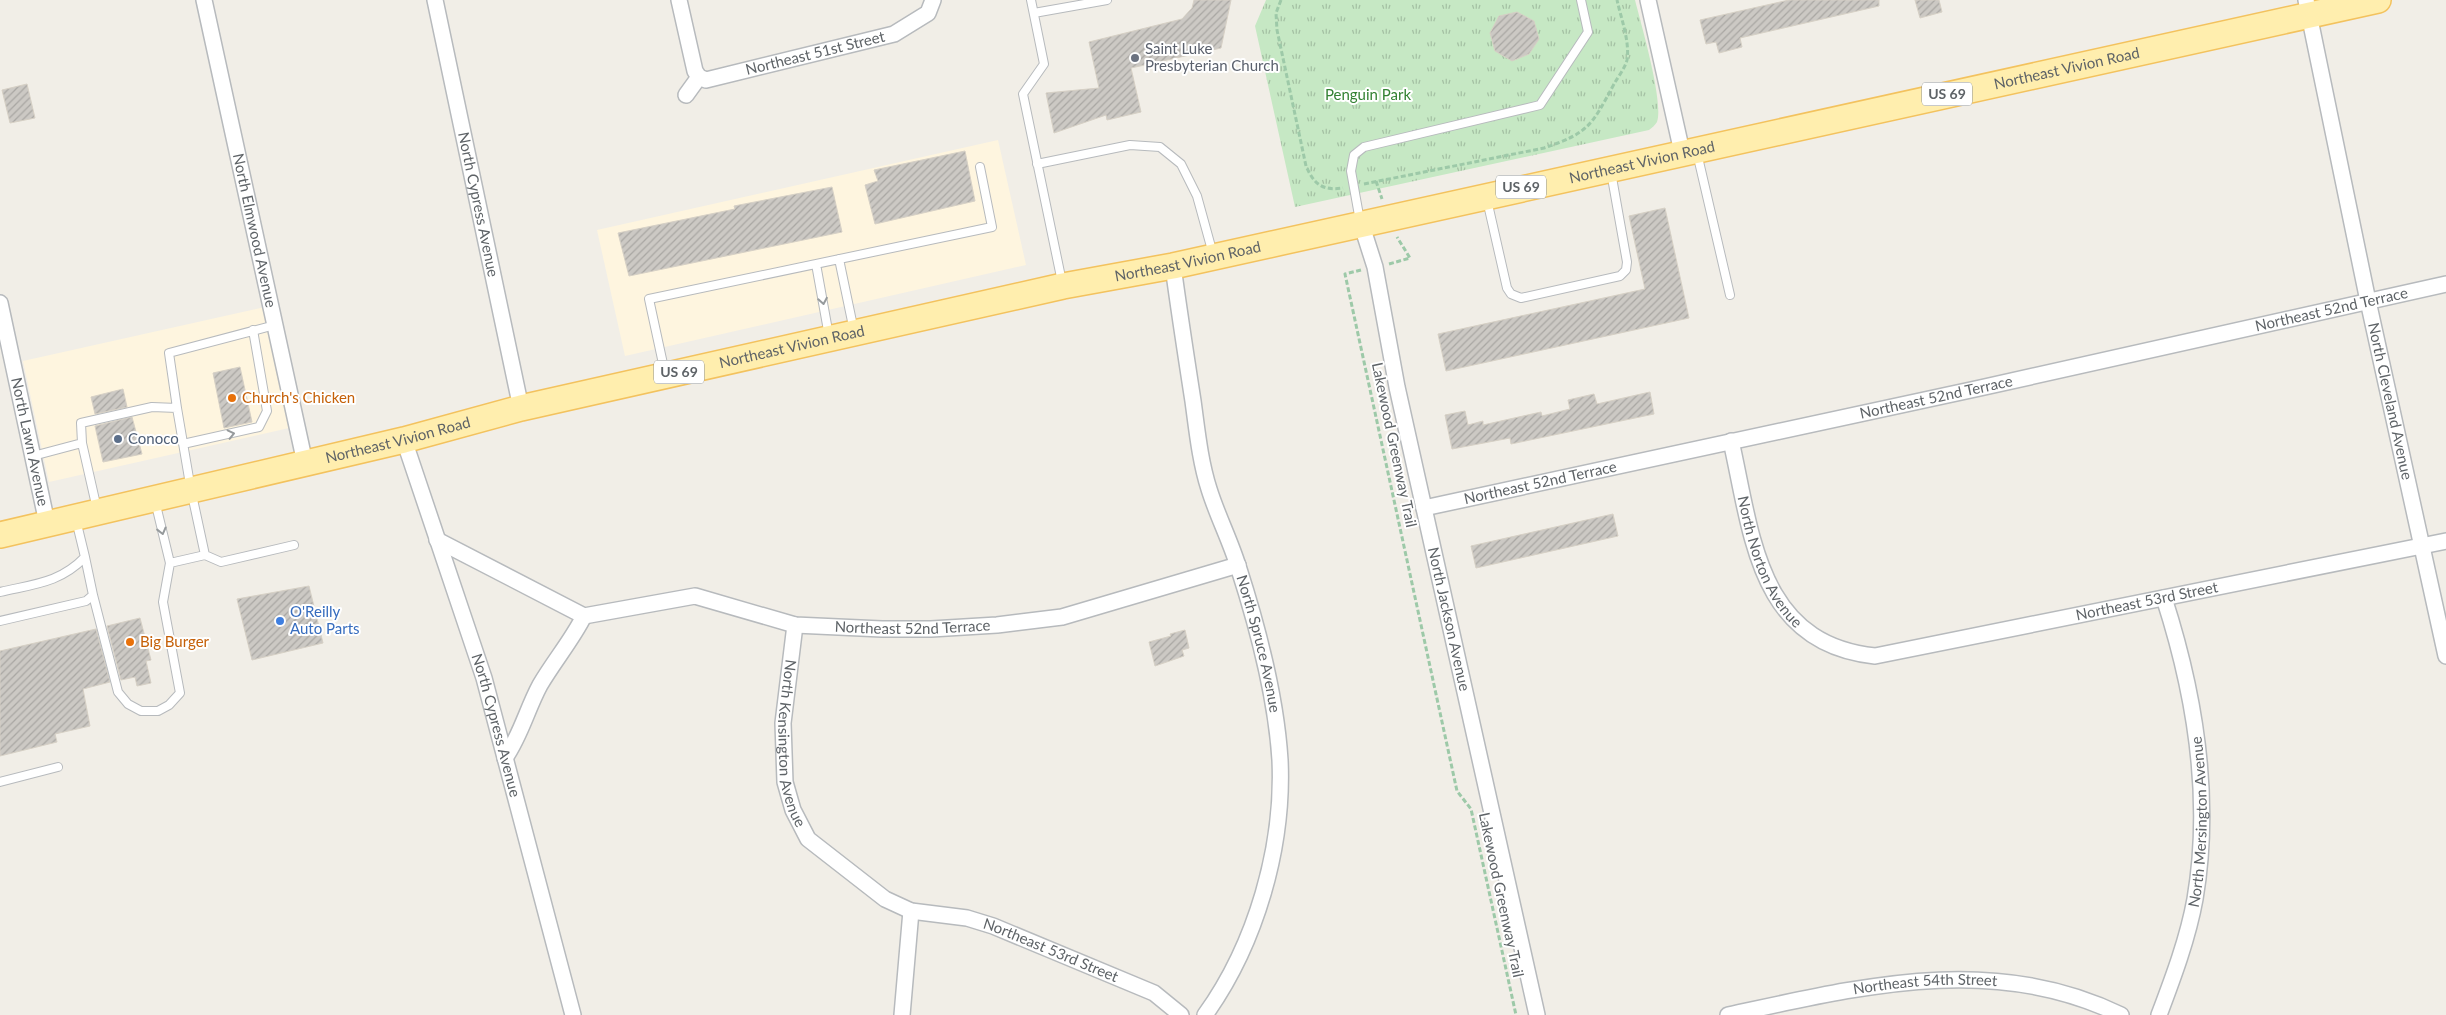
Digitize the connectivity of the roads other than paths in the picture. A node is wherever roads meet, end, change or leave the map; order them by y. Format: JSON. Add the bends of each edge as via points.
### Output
{"nodes":[{"id":1,"x":204,"y":0,"type":"edge"},
{"id":2,"x":435,"y":0,"type":"edge"},
{"id":3,"x":679,"y":0,"type":"edge"},
{"id":4,"x":1031,"y":0,"type":"edge"},
{"id":5,"x":1107,"y":0,"type":"edge"},
{"id":6,"x":1581,"y":0,"type":"edge"},
{"id":7,"x":1648,"y":0,"type":"edge"},
{"id":8,"x":2378,"y":0,"type":"edge"},
{"id":9,"x":930,"y":7,"type":"edge"},
{"id":10,"x":2309,"y":8,"type":"edge"},
{"id":11,"x":1034,"y":13,"type":"junction"},
{"id":12,"x":699,"y":77,"type":"junction"},
{"id":13,"x":686,"y":95,"type":"dead end"},
{"id":14,"x":1689,"y":150,"type":"junction"},
{"id":15,"x":1037,"y":164,"type":"junction"},
{"id":16,"x":980,"y":167,"type":"dead end"},
{"id":17,"x":1611,"y":168,"type":"junction"},
{"id":18,"x":1486,"y":195,"type":"junction"},
{"id":19,"x":1361,"y":223,"type":"junction"},
{"id":20,"x":1214,"y":257,"type":"junction"},
{"id":21,"x":839,"y":259,"type":"junction"},
{"id":22,"x":816,"y":264,"type":"junction"},
{"id":23,"x":1173,"y":266,"type":"junction"},
{"id":24,"x":2446,"y":284,"type":"edge"},
{"id":25,"x":1062,"y":286,"type":"junction"},
{"id":26,"x":1730,"y":295,"type":"dead end"},
{"id":27,"x":2368,"y":302,"type":"junction"},
{"id":28,"x":0,"y":303,"type":"edge"},
{"id":29,"x":275,"y":325,"type":"junction"},
{"id":30,"x":253,"y":330,"type":"junction"},
{"id":31,"x":854,"y":333,"type":"junction"},
{"id":32,"x":829,"y":339,"type":"junction"},
{"id":33,"x":665,"y":375,"type":"junction"},
{"id":34,"x":177,"y":408,"type":"junction"},
{"id":35,"x":521,"y":408,"type":"junction"},
{"id":36,"x":404,"y":440,"type":"junction"},
{"id":37,"x":1731,"y":441,"type":"junction"},
{"id":38,"x":82,"y":443,"type":"junction"},
{"id":39,"x":183,"y":444,"type":"junction"},
{"id":40,"x":33,"y":456,"type":"junction"},
{"id":41,"x":305,"y":463,"type":"junction"},
{"id":42,"x":191,"y":490,"type":"junction"},
{"id":43,"x":154,"y":498,"type":"junction"},
{"id":44,"x":1424,"y":508,"type":"junction"},
{"id":45,"x":87,"y":515,"type":"junction"},
{"id":46,"x":47,"y":524,"type":"junction"},
{"id":47,"x":0,"y":535,"type":"edge"},
{"id":48,"x":437,"y":540,"type":"junction"},
{"id":49,"x":2446,"y":540,"type":"edge"},
{"id":50,"x":294,"y":545,"type":"dead end"},
{"id":51,"x":2420,"y":546,"type":"junction"},
{"id":52,"x":205,"y":555,"type":"junction"},
{"id":53,"x":85,"y":557,"type":"junction"},
{"id":54,"x":170,"y":563,"type":"junction"},
{"id":55,"x":1238,"y":565,"type":"junction"},
{"id":56,"x":0,"y":592,"type":"edge"},
{"id":57,"x":93,"y":595,"type":"junction"},
{"id":58,"x":2164,"y":598,"type":"junction"},
{"id":59,"x":584,"y":616,"type":"junction"},
{"id":60,"x":0,"y":621,"type":"edge"},
{"id":61,"x":795,"y":625,"type":"junction"},
{"id":62,"x":1848,"y":651,"type":"joint"},
{"id":63,"x":2446,"y":656,"type":"edge"},
{"id":64,"x":505,"y":758,"type":"junction"},
{"id":65,"x":58,"y":767,"type":"dead end"},
{"id":66,"x":0,"y":782,"type":"edge"},
{"id":67,"x":911,"y":911,"type":"junction"},
{"id":68,"x":573,"y":1015,"type":"edge"},
{"id":69,"x":902,"y":1015,"type":"edge"},
{"id":70,"x":1181,"y":1015,"type":"edge"},
{"id":71,"x":1205,"y":1015,"type":"edge"},
{"id":72,"x":1537,"y":1015,"type":"edge"},
{"id":73,"x":1728,"y":1015,"type":"edge"},
{"id":74,"x":2121,"y":1015,"type":"edge"},
{"id":75,"x":2159,"y":1015,"type":"edge"}],
"edges":[{"from":1,"to":29,"type":"street","name":"North Elmwood Avenue"},
{"from":2,"to":35,"type":"street","name":"North Cypress Avenue"},
{"from":3,"to":12,"type":"street"},
{"from":4,"to":11,"type":"lane"},
{"from":5,"to":11,"type":"lane"},
{"from":6,"to":19,"type":"lane","via":[[1588,32],[1540,105],[1364,147],[1354,156],[1351,171]]},
{"from":7,"to":14,"type":"street"},
{"from":8,"to":10,"type":"main road","name":"Northeast Vivion Road","number":"US 69"},
{"from":9,"to":12,"type":"street","name":"Northeast 51st Street","via":[[894,34],[706,80]]},
{"from":10,"to":14,"type":"main road","name":"Northeast Vivion Road","number":"US 69"},
{"from":10,"to":27,"type":"street","name":"North Cleveland Avenue"},
{"from":11,"to":15,"type":"lane","via":[[1044,64],[1023,94]]},
{"from":12,"to":13,"type":"street"},
{"from":14,"to":17,"type":"main road","name":"Northeast Vivion Road","number":"US 69"},
{"from":14,"to":26,"type":"lane"},
{"from":15,"to":20,"type":"lane","via":[[1130,145],[1160,147],[1181,164],[1197,196]]},
{"from":15,"to":25,"type":"lane"},
{"from":16,"to":21,"type":"lane","via":[[992,227]]},
{"from":17,"to":18,"type":"main road","name":"Northeast Vivion Road","number":"US 69"},
{"from":17,"to":18,"type":"lane","via":[[1626,270],[1620,276],[1521,298],[1511,294],[1507,288]]},
{"from":18,"to":19,"type":"main road","name":"Northeast Vivion Road","number":"US 69"},
{"from":19,"to":20,"type":"main road","name":"Northeast Vivion Road","number":"US 69"},
{"from":19,"to":44,"type":"street","name":"North Jackson Avenue","via":[[1375,267]]},
{"from":20,"to":23,"type":"main road","name":"Northeast Vivion Road","number":"US 69"},
{"from":21,"to":22,"type":"lane"},
{"from":21,"to":31,"type":"lane"},
{"from":22,"to":32,"type":"lane","one_way":true},
{"from":22,"to":33,"type":"lane","via":[[649,300]]},
{"from":23,"to":25,"type":"main road","name":"Northeast Vivion Road","number":"US 69"},
{"from":23,"to":55,"type":"street","name":"North Spruce Avenue","via":[[1208,489]]},
{"from":24,"to":27,"type":"street","name":"Northeast 52nd Terrace"},
{"from":25,"to":31,"type":"main road","name":"Northeast Vivion Road","number":"US 69"},
{"from":27,"to":37,"type":"street","name":"Northeast 52nd Terrace"},
{"from":27,"to":51,"type":"street","name":"North Cleveland Avenue"},
{"from":28,"to":40,"type":"street","name":"North Lawn Avenue"},
{"from":29,"to":30,"type":"lane"},
{"from":29,"to":41,"type":"street","name":"North Elmwood Avenue"},
{"from":30,"to":34,"type":"lane","via":[[169,353]]},
{"from":39,"to":30,"type":"lane","one_way":true,"via":[[259,427],[267,411]]},
{"from":31,"to":32,"type":"main road","name":"Northeast Vivion Road","number":"US 69"},
{"from":32,"to":33,"type":"main road","name":"Northeast Vivion Road","number":"US 69"},
{"from":33,"to":35,"type":"main road","name":"Northeast Vivion Road","number":"US 69"},
{"from":34,"to":38,"type":"lane","via":[[152,408],[81,423]]},
{"from":34,"to":39,"type":"lane"},
{"from":35,"to":36,"type":"main road","name":"Northeast Vivion Road","number":"US 69"},
{"from":36,"to":41,"type":"main road","name":"Northeast Vivion Road","number":"US 69"},
{"from":36,"to":48,"type":"street","name":"North Cypress Avenue"},
{"from":37,"to":44,"type":"street","name":"Northeast 52nd Terrace"},
{"from":37,"to":62,"type":"street","name":"North Norton Avenue","via":[[1759,562],[1769,587],[1783,609],[1802,628],[1820,640]]},
{"from":38,"to":40,"type":"lane"},
{"from":38,"to":45,"type":"lane"},
{"from":39,"to":42,"type":"lane"},
{"from":40,"to":46,"type":"street","name":"North Lawn Avenue"},
{"from":41,"to":42,"type":"main road","name":"Northeast Vivion Road","number":"US 69"},
{"from":42,"to":43,"type":"main road","name":"Northeast Vivion Road","number":"US 69"},
{"from":42,"to":52,"type":"lane"},
{"from":43,"to":45,"type":"main road","name":"Northeast Vivion Road","number":"US 69"},
{"from":43,"to":54,"type":"lane","one_way":true},
{"from":44,"to":72,"type":"street","name":"North Jackson Avenue"},
{"from":45,"to":46,"type":"main road","name":"Northeast Vivion Road","number":"US 69"},
{"from":45,"to":53,"type":"lane"},
{"from":46,"to":47,"type":"main road","name":"Northeast Vivion Road","number":"US 69"},
{"from":48,"to":59,"type":"street"},
{"from":48,"to":64,"type":"street","name":"North Cypress Avenue","via":[[484,678]]},
{"from":49,"to":51,"type":"street","name":"Northeast 53rd Street"},
{"from":50,"to":52,"type":"lane","via":[[221,562]]},
{"from":51,"to":58,"type":"street","name":"Northeast 53rd Street"},
{"from":51,"to":63,"type":"street","name":"North Cleveland Avenue"},
{"from":52,"to":54,"type":"lane"},
{"from":53,"to":56,"type":"lane","via":[[59,578]]},
{"from":53,"to":57,"type":"lane"},
{"from":54,"to":57,"type":"lane","via":[[163,602],[181,687],[178,698],[158,711],[142,711],[128,704],[118,692]]},
{"from":55,"to":61,"type":"street","name":"Northeast 52nd Terrace","via":[[1053,618],[931,629]]},
{"from":55,"to":71,"type":"street","name":"North Spruce Avenue","via":[[1270,689],[1280,762],[1278,808],[1266,882],[1252,926],[1233,968]]},
{"from":57,"to":60,"type":"lane","via":[[86,601]]},
{"from":58,"to":62,"type":"street","name":"Northeast 53rd Street","via":[[1875,656]]},
{"from":58,"to":75,"type":"street","name":"North Mersington Avenue","via":[[2188,686],[2199,766],[2201,810],[2195,899]]},
{"from":59,"to":61,"type":"street","name":"Northeast 52nd Terrace","via":[[695,596]]},
{"from":59,"to":64,"type":"street","via":[[575,635],[540,685],[517,741]]},
{"from":61,"to":67,"type":"street","name":"North Kensington Avenue","via":[[783,723],[785,782],[792,810],[808,840],[885,899]]},
{"from":64,"to":68,"type":"street","name":"North Cypress Avenue"},
{"from":65,"to":66,"type":"lane"},
{"from":67,"to":69,"type":"street"},
{"from":67,"to":70,"type":"street","name":"Northeast 53rd Street","via":[[967,918],[993,926],[1154,993]]},
{"from":73,"to":74,"type":"street","name":"Northeast 54th Street","via":[[1855,988],[1951,979],[2028,984],[2067,994]]}]}
